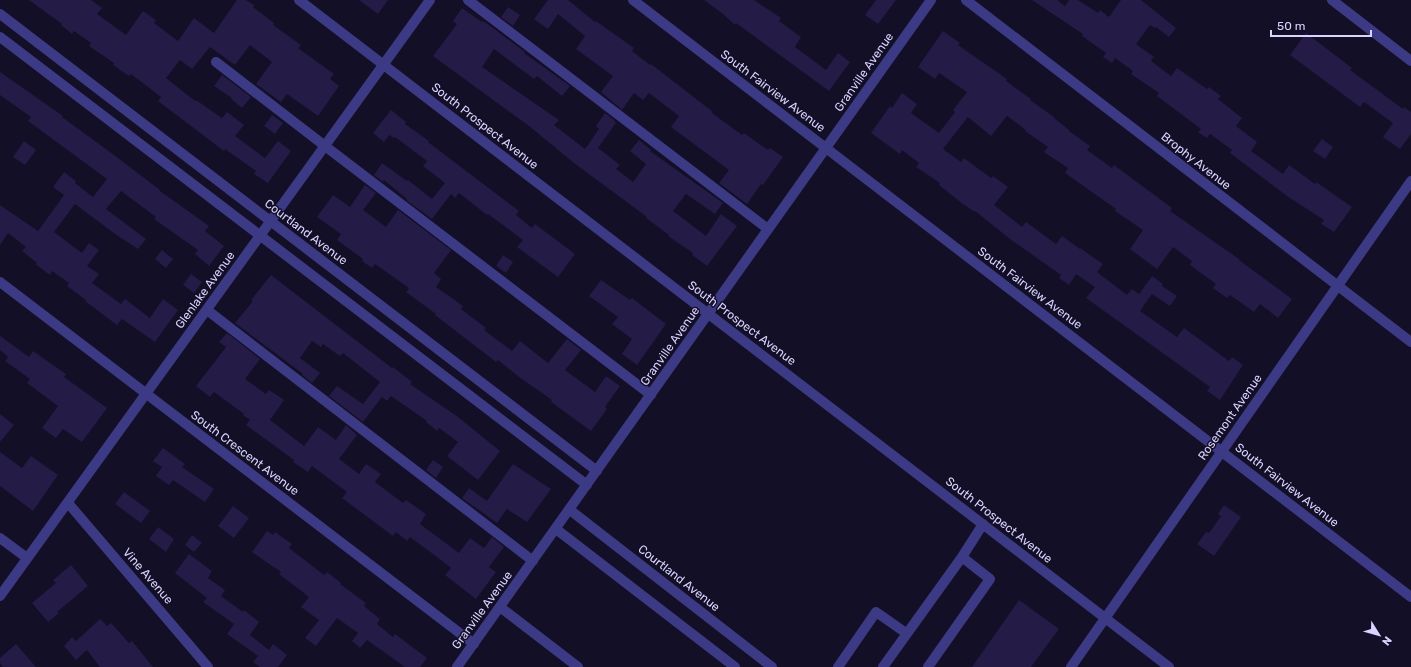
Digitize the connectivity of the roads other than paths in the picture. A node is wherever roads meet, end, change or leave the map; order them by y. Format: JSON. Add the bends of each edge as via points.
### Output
{"nodes":[{"id":1,"x":299,"y":0,"type":"edge"},
{"id":2,"x":430,"y":0,"type":"edge"},
{"id":3,"x":468,"y":0,"type":"edge"},
{"id":4,"x":633,"y":0,"type":"edge"},
{"id":5,"x":931,"y":0,"type":"edge"},
{"id":6,"x":966,"y":0,"type":"edge"},
{"id":7,"x":1332,"y":0,"type":"edge"},
{"id":8,"x":0,"y":14,"type":"edge"},
{"id":9,"x":0,"y":37,"type":"edge"},
{"id":10,"x":1411,"y":61,"type":"edge"},
{"id":11,"x":216,"y":62,"type":"dead end"},
{"id":12,"x":384,"y":65,"type":"junction"},
{"id":13,"x":325,"y":146,"type":"junction"},
{"id":14,"x":826,"y":148,"type":"junction"},
{"id":15,"x":1411,"y":181,"type":"edge"},
{"id":16,"x":271,"y":221,"type":"junction"},
{"id":17,"x":768,"y":229,"type":"junction"},
{"id":18,"x":260,"y":236,"type":"junction"},
{"id":19,"x":0,"y":282,"type":"edge"},
{"id":20,"x":1338,"y":286,"type":"junction"},
{"id":21,"x":207,"y":310,"type":"junction"},
{"id":22,"x":708,"y":314,"type":"junction"},
{"id":23,"x":1411,"y":342,"type":"edge"},
{"id":24,"x":146,"y":394,"type":"junction"},
{"id":25,"x":651,"y":395,"type":"junction"},
{"id":26,"x":1222,"y":452,"type":"junction"},
{"id":27,"x":597,"y":471,"type":"junction"},
{"id":28,"x":587,"y":485,"type":"junction"},
{"id":29,"x":68,"y":503,"type":"junction"},
{"id":30,"x":570,"y":510,"type":"junction"},
{"id":31,"x":983,"y":524,"type":"junction"},
{"id":32,"x":556,"y":530,"type":"junction"},
{"id":33,"x":0,"y":538,"type":"edge"},
{"id":34,"x":962,"y":557,"type":"junction"},
{"id":35,"x":27,"y":558,"type":"junction"},
{"id":36,"x":533,"y":561,"type":"junction"},
{"id":37,"x":0,"y":596,"type":"edge"},
{"id":38,"x":1411,"y":597,"type":"edge"},
{"id":39,"x":500,"y":608,"type":"junction"},
{"id":40,"x":1105,"y":618,"type":"junction"},
{"id":41,"x":906,"y":633,"type":"junction"},
{"id":42,"x":474,"y":644,"type":"junction"},
{"id":43,"x":208,"y":667,"type":"edge"},
{"id":44,"x":457,"y":667,"type":"edge"},
{"id":45,"x":578,"y":667,"type":"edge"},
{"id":46,"x":735,"y":667,"type":"edge"},
{"id":47,"x":772,"y":667,"type":"edge"},
{"id":48,"x":838,"y":667,"type":"edge"},
{"id":49,"x":882,"y":667,"type":"edge"},
{"id":50,"x":928,"y":667,"type":"edge"},
{"id":51,"x":1071,"y":667,"type":"edge"},
{"id":52,"x":1169,"y":667,"type":"edge"}],
"edges":[{"from":1,"to":12,"type":"street","name":"South Prospect Avenue"},
{"from":2,"to":12,"type":"street","name":"Glenlake Avenue"},
{"from":3,"to":17,"type":"street"},
{"from":4,"to":14,"type":"street","name":"South Fairview Avenue"},
{"from":5,"to":14,"type":"street","name":"Granville Avenue"},
{"from":6,"to":20,"type":"street","name":"Brophy Avenue"},
{"from":7,"to":10,"type":"street"},
{"from":8,"to":16,"type":"street","name":"Courtland Avenue"},
{"from":9,"to":18,"type":"street"},
{"from":11,"to":13,"type":"street"},
{"from":12,"to":13,"type":"street","name":"Glenlake Avenue"},
{"from":12,"to":22,"type":"street","name":"South Prospect Avenue"},
{"from":13,"to":16,"type":"street","name":"Glenlake Avenue"},
{"from":13,"to":25,"type":"street"},
{"from":14,"to":17,"type":"street","name":"Granville Avenue"},
{"from":14,"to":26,"type":"street","name":"South Fairview Avenue"},
{"from":15,"to":20,"type":"street","name":"Rosemont Avenue"},
{"from":16,"to":18,"type":"street","name":"Glenlake Avenue"},
{"from":16,"to":27,"type":"street","name":"Courtland Avenue"},
{"from":17,"to":22,"type":"street","name":"Granville Avenue"},
{"from":18,"to":21,"type":"street","name":"Glenlake Avenue"},
{"from":18,"to":28,"type":"street"},
{"from":19,"to":24,"type":"street","name":"South Crescent Avenue"},
{"from":20,"to":23,"type":"street","name":"Brophy Avenue"},
{"from":20,"to":26,"type":"street","name":"Rosemont Avenue"},
{"from":21,"to":24,"type":"street","name":"Glenlake Avenue"},
{"from":21,"to":36,"type":"street"},
{"from":22,"to":25,"type":"street","name":"Granville Avenue"},
{"from":22,"to":31,"type":"street","name":"South Prospect Avenue"},
{"from":24,"to":29,"type":"street","name":"Glenlake Avenue"},
{"from":24,"to":42,"type":"street","name":"South Crescent Avenue"},
{"from":25,"to":27,"type":"street","name":"Granville Avenue"},
{"from":26,"to":38,"type":"street","name":"South Fairview Avenue"},
{"from":26,"to":40,"type":"street","name":"Rosemont Avenue"},
{"from":27,"to":28,"type":"street","name":"Granville Avenue"},
{"from":28,"to":30,"type":"street","name":"Granville Avenue"},
{"from":29,"to":35,"type":"street","name":"Glenlake Avenue"},
{"from":29,"to":43,"type":"street","name":"Vine Avenue"},
{"from":30,"to":32,"type":"street","name":"Granville Avenue"},
{"from":30,"to":47,"type":"street","name":"Courtland Avenue"},
{"from":31,"to":34,"type":"street"},
{"from":31,"to":40,"type":"street","name":"South Prospect Avenue"},
{"from":32,"to":36,"type":"street","name":"Granville Avenue"},
{"from":32,"to":46,"type":"street"},
{"from":33,"to":35,"type":"street"},
{"from":34,"to":41,"type":"street"},
{"from":34,"to":50,"type":"street","via":[[990,579]]},
{"from":35,"to":37,"type":"street","name":"Glenlake Avenue"},
{"from":36,"to":39,"type":"street","name":"Granville Avenue"},
{"from":39,"to":42,"type":"street","name":"Granville Avenue"},
{"from":39,"to":45,"type":"street"},
{"from":40,"to":51,"type":"street","name":"Rosemont Avenue"},
{"from":40,"to":52,"type":"street","name":"South Prospect Avenue"},
{"from":41,"to":48,"type":"street","via":[[876,612]]},
{"from":41,"to":49,"type":"street"},
{"from":42,"to":44,"type":"street","name":"Granville Avenue"}]}
